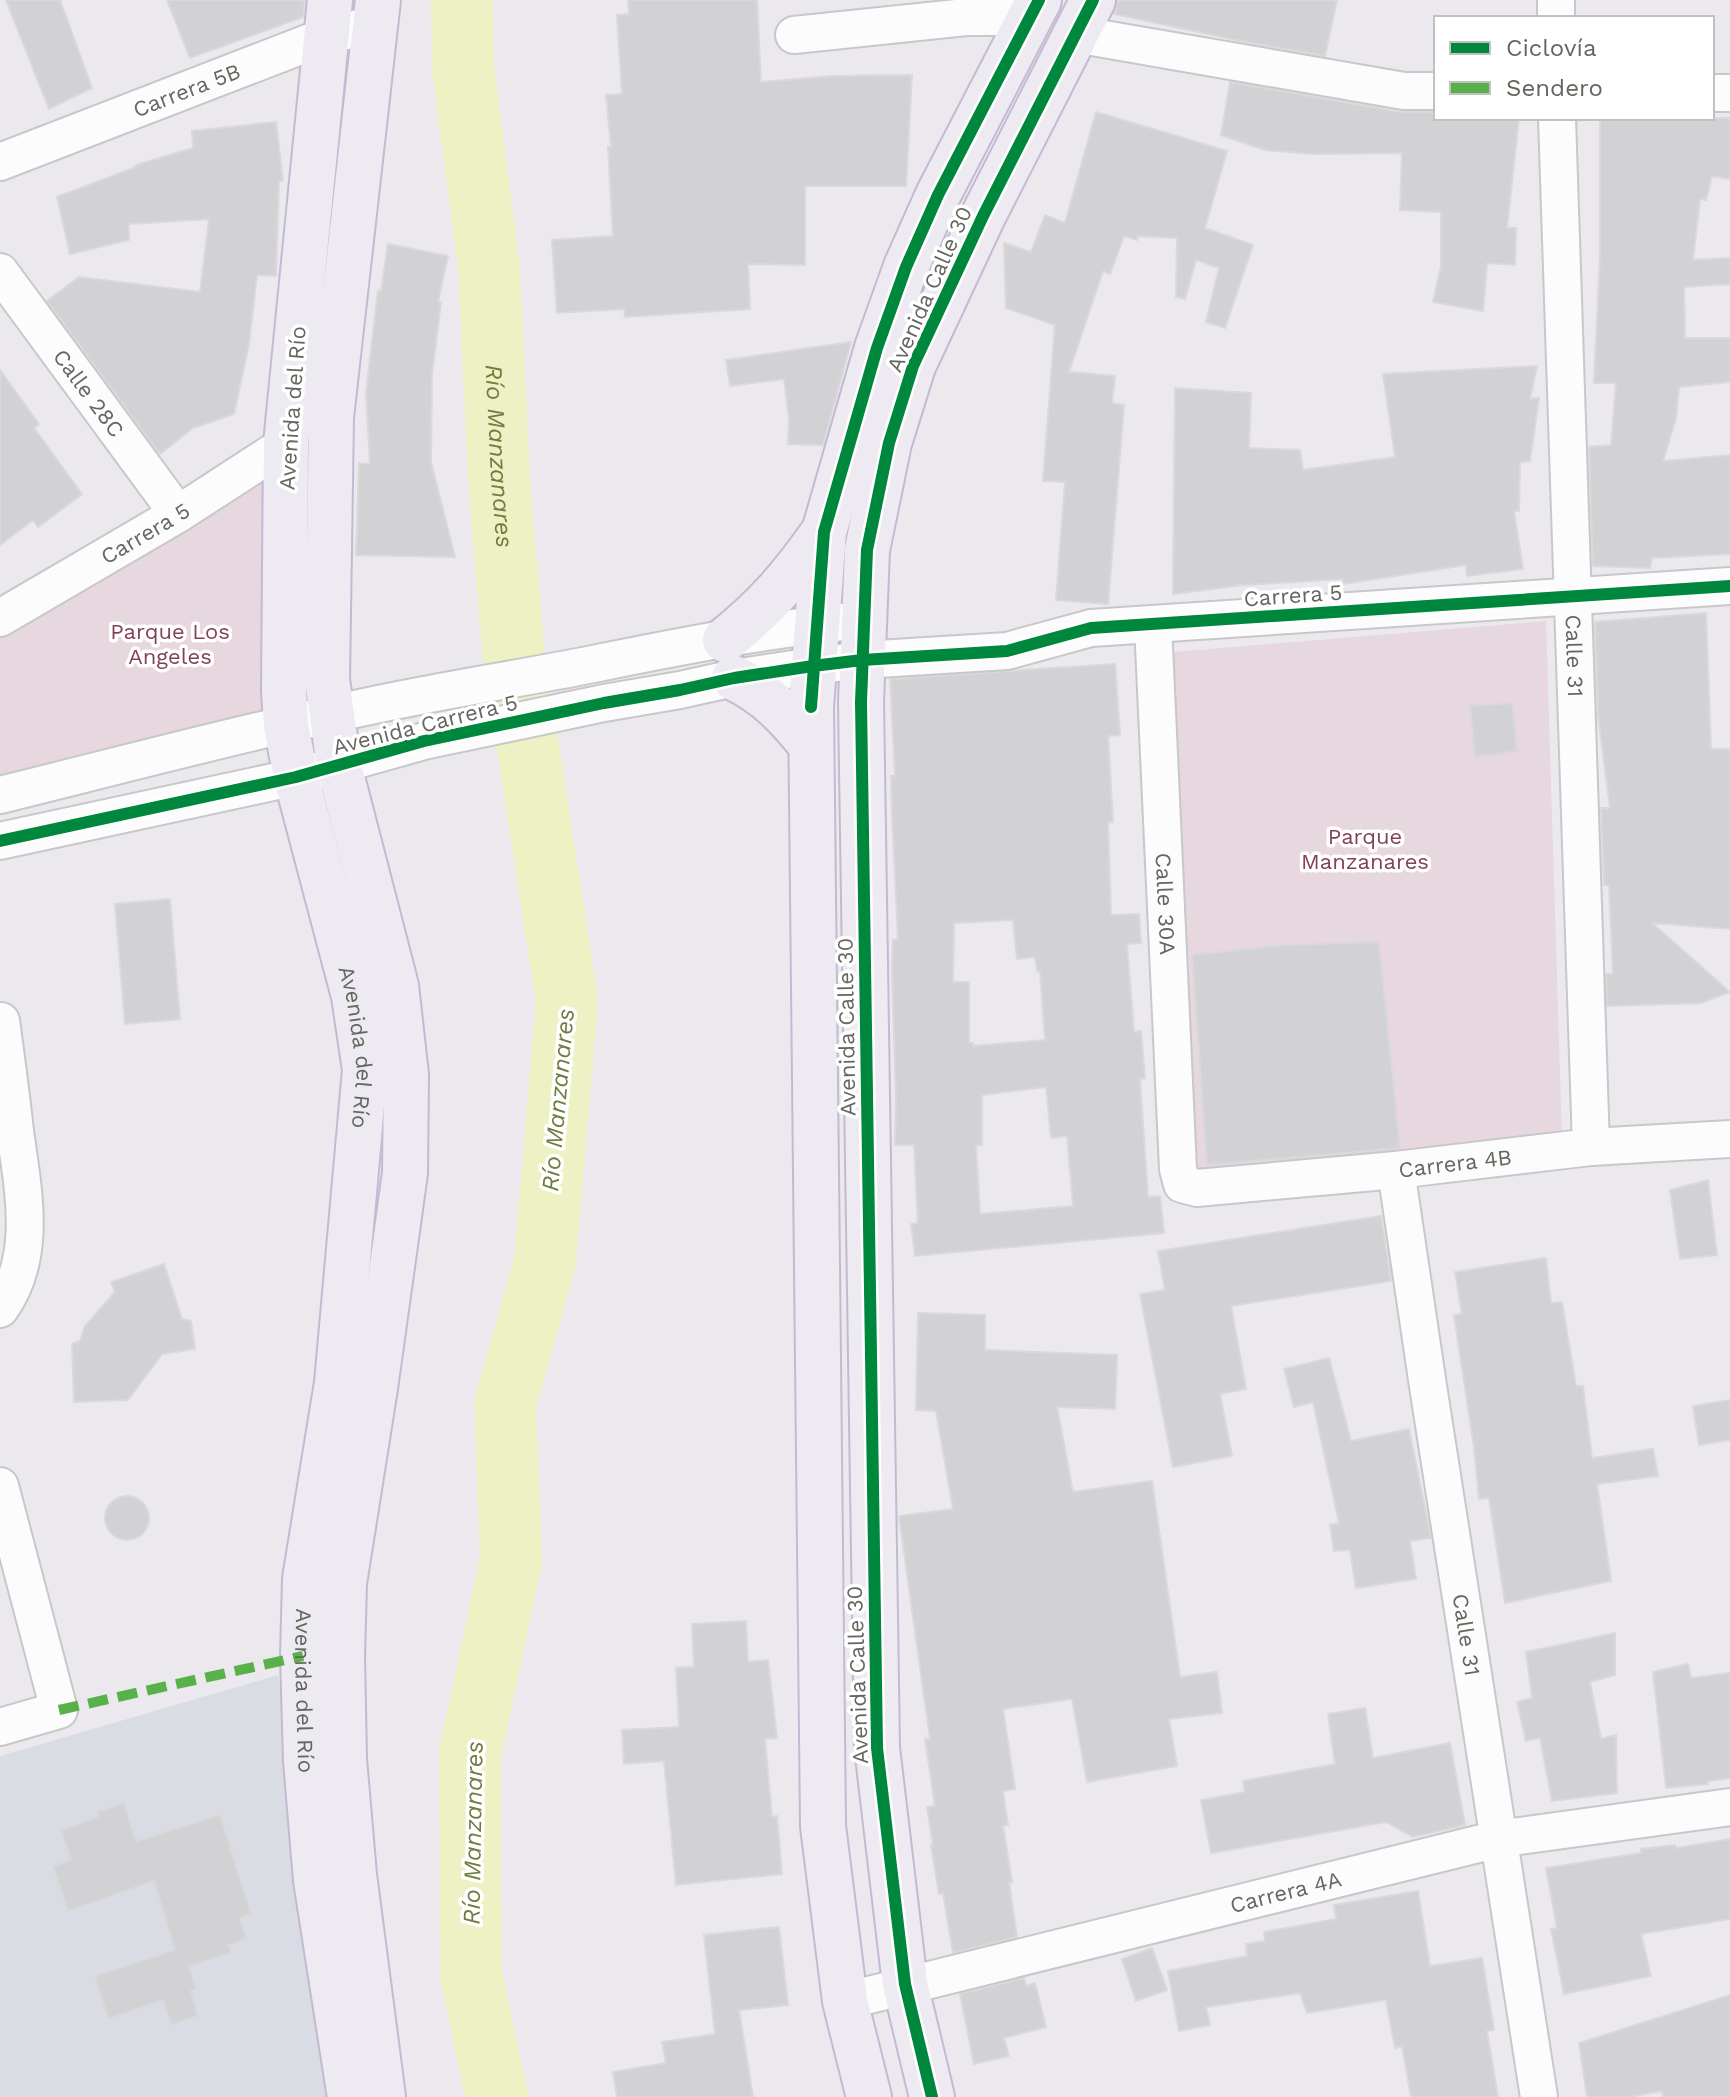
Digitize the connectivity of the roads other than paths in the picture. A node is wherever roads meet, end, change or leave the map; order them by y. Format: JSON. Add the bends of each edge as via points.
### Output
{"nodes":[{"id":1,"x":1035,"y":9,"type":"edge"},
{"id":2,"x":377,"y":12,"type":"edge"},
{"id":3,"x":1084,"y":17,"type":"edge"},
{"id":4,"x":328,"y":18,"type":"edge"},
{"id":5,"x":794,"y":35,"type":"dead end"},
{"id":6,"x":1434,"y":91,"type":"edge"},
{"id":7,"x":1557,"y":120,"type":"edge"},
{"id":8,"x":0,"y":162,"type":"edge"},
{"id":9,"x":0,"y":272,"type":"edge"},
{"id":10,"x":286,"y":444,"type":"junction"},
{"id":11,"x":178,"y":514,"type":"junction"},
{"id":12,"x":824,"y":532,"type":"junction"},
{"id":13,"x":1730,"y":586,"type":"edge"},
{"id":14,"x":1571,"y":598,"type":"junction"},
{"id":15,"x":0,"y":618,"type":"edge"},
{"id":16,"x":1153,"y":624,"type":"junction"},
{"id":17,"x":862,"y":640,"type":"junction"},
{"id":18,"x":814,"y":645,"type":"junction"},
{"id":19,"x":729,"y":659,"type":"junction"},
{"id":20,"x":330,"y":716,"type":"junction"},
{"id":21,"x":286,"y":725,"type":"junction"},
{"id":22,"x":811,"y":745,"type":"junction"},
{"id":23,"x":339,"y":766,"type":"junction"},
{"id":24,"x":296,"y":777,"type":"junction"},
{"id":25,"x":0,"y":795,"type":"edge"},
{"id":26,"x":0,"y":841,"type":"edge"},
{"id":27,"x":1,"y":1021,"type":"edge"},
{"id":28,"x":1730,"y":1139,"type":"edge"},
{"id":29,"x":1591,"y":1147,"type":"junction"},
{"id":30,"x":1396,"y":1170,"type":"junction"},
{"id":31,"x":1182,"y":1184,"type":"joint"},
{"id":32,"x":0,"y":1309,"type":"edge"},
{"id":33,"x":0,"y":1486,"type":"edge"},
{"id":34,"x":0,"y":1727,"type":"edge"},
{"id":35,"x":1730,"y":1807,"type":"edge"},
{"id":36,"x":1498,"y":1839,"type":"junction"},
{"id":37,"x":905,"y":1984,"type":"junction"},
{"id":38,"x":845,"y":2001,"type":"junction"},
{"id":39,"x":350,"y":2097,"type":"edge"},
{"id":40,"x":383,"y":2097,"type":"edge"},
{"id":41,"x":869,"y":2097,"type":"edge"},
{"id":42,"x":932,"y":2097,"type":"edge"},
{"id":43,"x":1539,"y":2097,"type":"edge"}],
"edges":[{"from":1,"to":5,"type":"street"},
{"from":1,"to":12,"type":"main road","name":"Avenida Calle 30","via":[[906,267]]},
{"from":2,"to":4,"type":"street","name":"Carrera 5B"},
{"from":2,"to":20,"type":"main road","name":"Avenida del Río","via":[[331,417]]},
{"from":3,"to":6,"type":"street","via":[[1404,91]]},
{"from":3,"to":17,"type":"main road","name":"Avenida Calle 30","via":[[913,366],[889,443],[867,550]]},
{"from":4,"to":8,"type":"street","name":"Carrera 5B"},
{"from":4,"to":10,"type":"main road","name":"Avenida del Río"},
{"from":7,"to":14,"type":"street","name":"Calle 31"},
{"from":9,"to":11,"type":"street","name":"Calle 28C"},
{"from":10,"to":11,"type":"street","name":"Carrera 5"},
{"from":10,"to":21,"type":"main road","name":"Avenida del Río"},
{"from":11,"to":15,"type":"street","name":"Carrera 5"},
{"from":12,"to":18,"type":"main road","name":"Avenida Calle 30"},
{"from":12,"to":19,"type":"main road","via":[[788,583],[753,617]]},
{"from":13,"to":14,"type":"street","name":"Carrera 5"},
{"from":14,"to":16,"type":"street","name":"Carrera 5"},
{"from":14,"to":29,"type":"street","name":"Calle 31"},
{"from":16,"to":17,"type":"street","name":"Carrera 5","via":[[1091,628],[1007,651]]},
{"from":16,"to":31,"type":"street","name":"Calle 30A"},
{"from":17,"to":18,"type":"street","name":"Avenida Carrera 5"},
{"from":17,"to":37,"type":"main road","name":"Avenida Calle 30","via":[[877,1748]]},
{"from":18,"to":19,"type":"street","name":"Avenida Carrera 5"},
{"from":18,"to":22,"type":"main road","name":"Avenida Calle 30"},
{"from":19,"to":20,"type":"street","name":"Avenida Carrera 5","via":[[672,647]]},
{"from":19,"to":22,"type":"main road"},
{"from":19,"to":23,"type":"street","name":"Avenida Carrera 5","via":[[680,690],[424,741]]},
{"from":20,"to":21,"type":"street","name":"Avenida Carrera 5"},
{"from":20,"to":23,"type":"main road","name":"Avenida del Río"},
{"from":21,"to":24,"type":"main road","name":"Avenida del Río"},
{"from":21,"to":25,"type":"street","name":"Avenida Carrera 5"},
{"from":22,"to":38,"type":"main road","name":"Avenida Calle 30","via":[[823,1826]]},
{"from":23,"to":24,"type":"street","name":"Avenida Carrera 5"},
{"from":23,"to":40,"type":"main road","name":"Avenida del Río","via":[[396,986],[406,1075],[405,1173],[343,1598],[344,1759]]},
{"from":24,"to":26,"type":"street","name":"Avenida Carrera 5"},
{"from":24,"to":39,"type":"main road","name":"Avenida del Río","via":[[354,996],[365,1070],[337,1383],[305,1579],[303,1656],[316,1880]]},
{"from":27,"to":32,"type":"street","via":[[26,1213],[22,1263],[13,1292]]},
{"from":28,"to":29,"type":"street","name":"Carrera 4B"},
{"from":29,"to":30,"type":"street","name":"Carrera 4B"},
{"from":30,"to":31,"type":"street","name":"Carrera 4B","via":[[1197,1188]]},
{"from":30,"to":36,"type":"street","name":"Calle 31"},
{"from":33,"to":34,"type":"street","via":[[59,1710]]},
{"from":35,"to":36,"type":"street","name":"Carrera 4A"},
{"from":36,"to":37,"type":"street","name":"Carrera 4A"},
{"from":36,"to":43,"type":"street","name":"Calle 31"},
{"from":37,"to":38,"type":"street","name":"Carrera 4A"},
{"from":37,"to":42,"type":"main road","name":"Avenida Calle 30"},
{"from":38,"to":41,"type":"main road","name":"Avenida Calle 30"}]}
